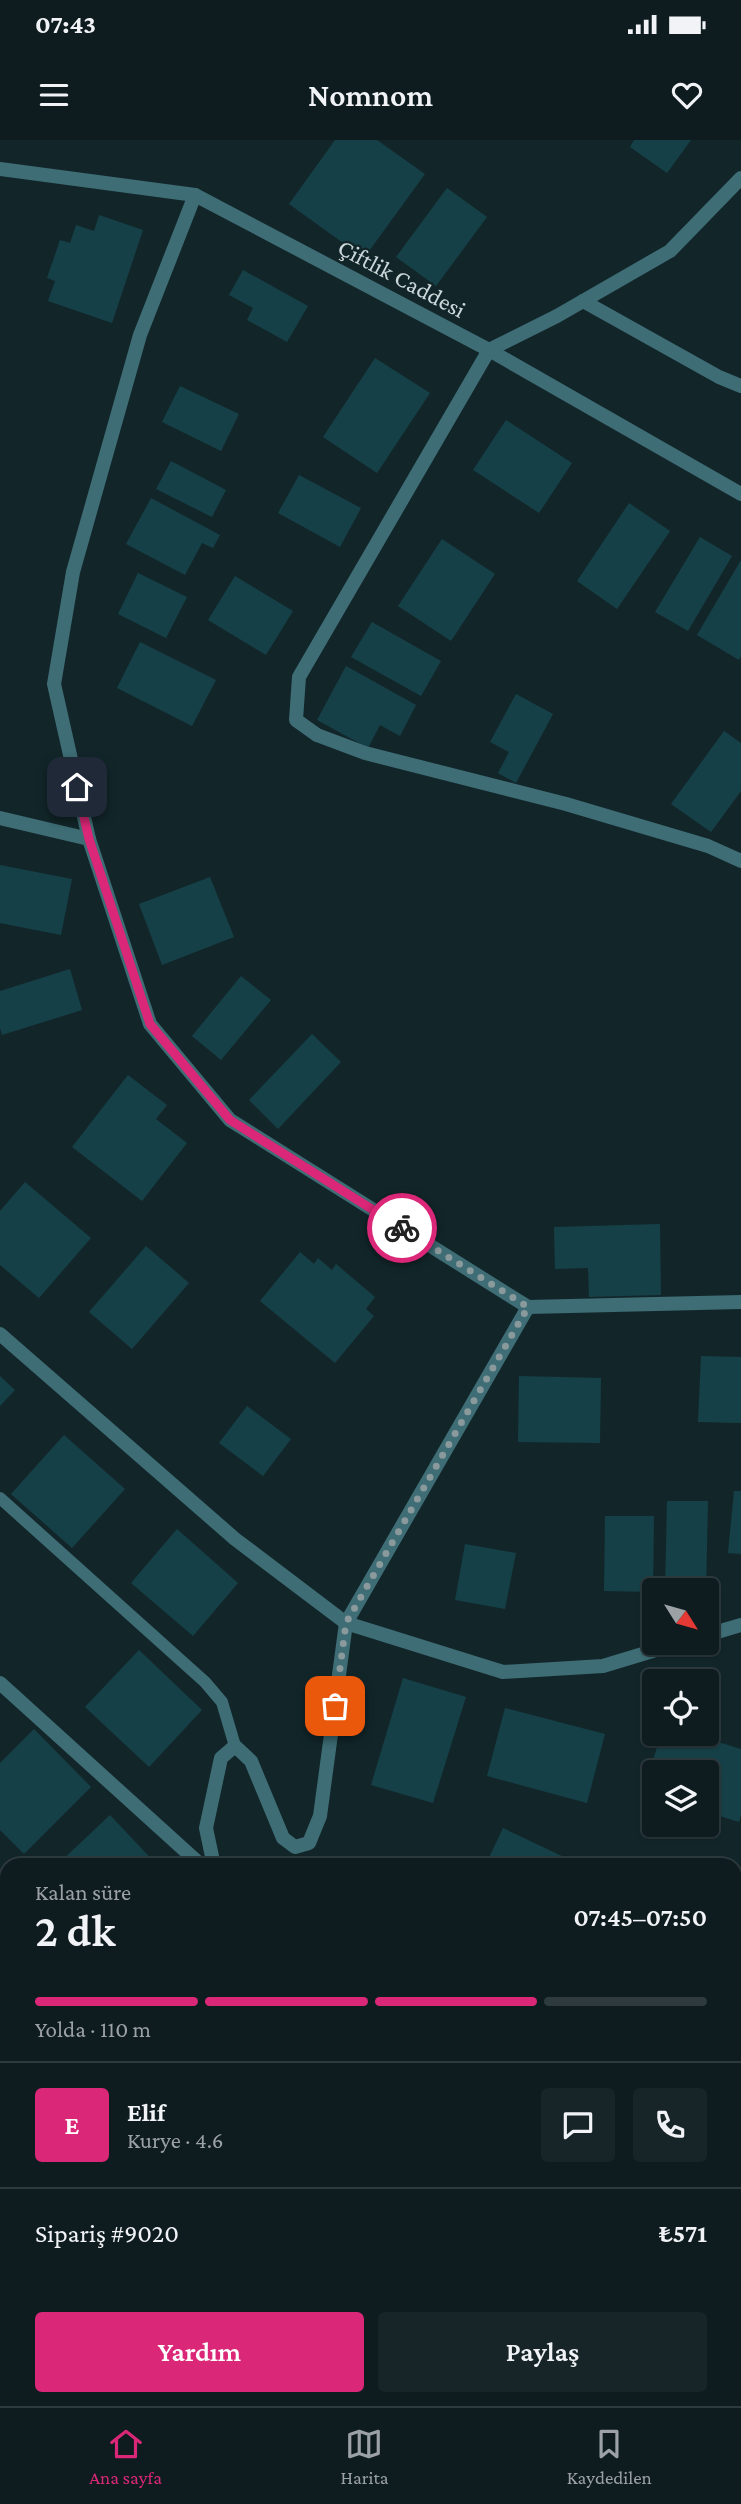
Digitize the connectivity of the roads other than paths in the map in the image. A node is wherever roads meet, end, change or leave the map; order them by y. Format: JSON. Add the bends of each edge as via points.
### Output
{"nodes":[{"id":1,"x":0,"y":169,"type":"edge"},
{"id":2,"x":741,"y":178,"type":"edge"},
{"id":3,"x":195,"y":195,"type":"junction"},
{"id":4,"x":583,"y":301,"type":"junction"},
{"id":5,"x":489,"y":350,"type":"junction"},
{"id":6,"x":741,"y":386,"type":"edge"},
{"id":7,"x":741,"y":494,"type":"edge"},
{"id":8,"x":0,"y":818,"type":"edge"},
{"id":9,"x":89,"y":839,"type":"junction"},
{"id":10,"x":741,"y":861,"type":"edge"},
{"id":11,"x":741,"y":1302,"type":"edge"},
{"id":12,"x":528,"y":1307,"type":"junction"},
{"id":13,"x":0,"y":1334,"type":"edge"},
{"id":14,"x":0,"y":1498,"type":"edge"},
{"id":15,"x":346,"y":1623,"type":"junction"},
{"id":16,"x":741,"y":1625,"type":"edge"},
{"id":17,"x":719,"y":1631,"type":"edge"},
{"id":18,"x":642,"y":1654,"type":"edge"},
{"id":19,"x":0,"y":1684,"type":"edge"},
{"id":20,"x":235,"y":1746,"type":"junction"},
{"id":21,"x":193,"y":1858,"type":"edge"},
{"id":22,"x":212,"y":1858,"type":"edge"}],
"edges":[{"from":1,"to":3,"type":"street","name":"Çiftlik Caddesi"},
{"from":2,"to":4,"type":"street","via":[[670,251]]},
{"from":3,"to":5,"type":"street","name":"Çiftlik Caddesi"},
{"from":3,"to":9,"type":"street","via":[[139,335],[73,572],[54,684]]},
{"from":4,"to":5,"type":"street"},
{"from":4,"to":6,"type":"street"},
{"from":5,"to":7,"type":"street","name":"Çiftlik Caddesi"},
{"from":5,"to":10,"type":"street","via":[[299,677],[296,720],[317,735],[365,753],[566,804],[708,846]]},
{"from":8,"to":9,"type":"street"},
{"from":9,"to":12,"type":"street","via":[[150,1024],[230,1120]]},
{"from":11,"to":12,"type":"street"},
{"from":12,"to":15,"type":"street"},
{"from":13,"to":15,"type":"street","via":[[235,1539]]},
{"from":14,"to":20,"type":"lane","via":[[205,1682],[222,1702]]},
{"from":15,"to":18,"type":"street","via":[[503,1672],[603,1665]]},
{"from":15,"to":20,"type":"street","via":[[320,1816],[309,1843],[295,1847],[283,1838],[251,1760]]},
{"from":16,"to":17,"type":"street"},
{"from":19,"to":21,"type":"street"},
{"from":20,"to":22,"type":"street","via":[[221,1758],[206,1828]]}]}
